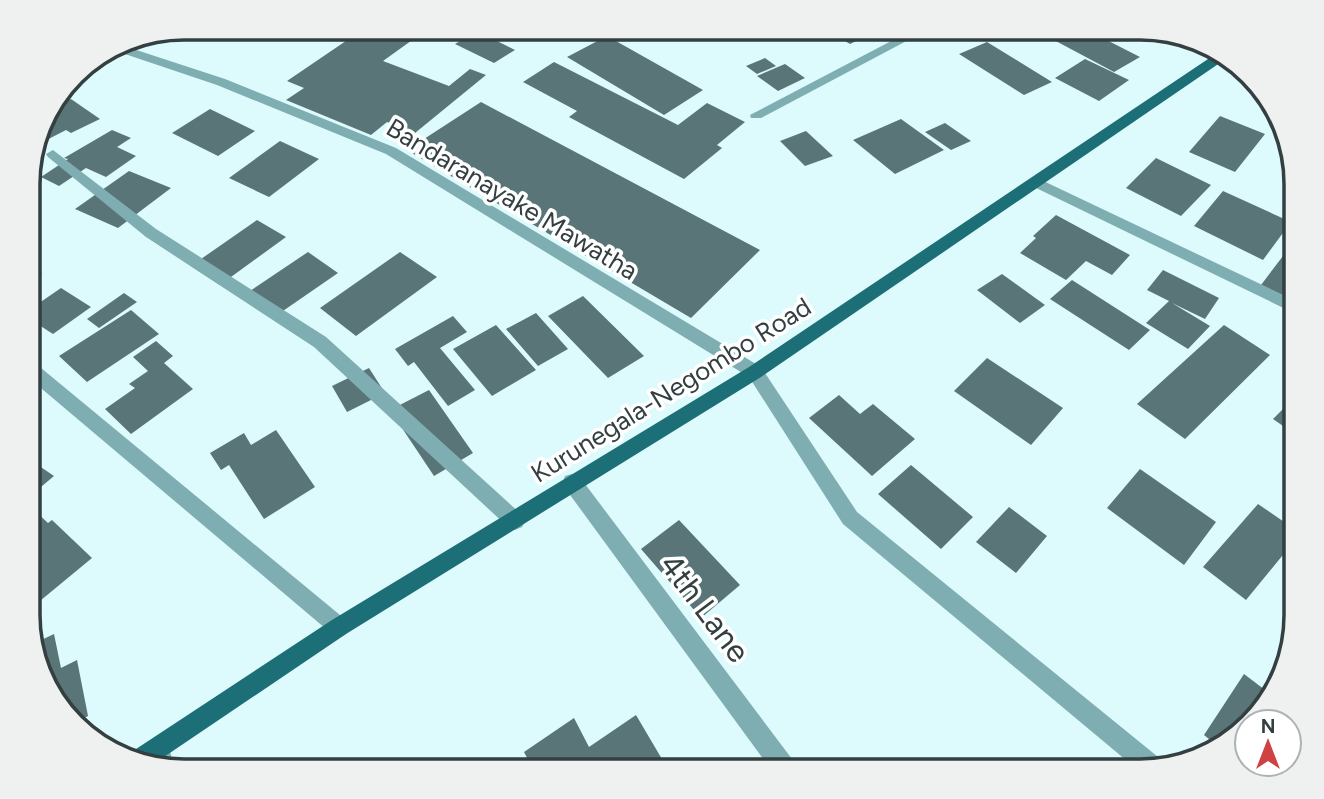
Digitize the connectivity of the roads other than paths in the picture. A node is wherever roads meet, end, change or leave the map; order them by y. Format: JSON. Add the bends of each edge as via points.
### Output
{"nodes":[{"id":1,"x":901,"y":40,"type":"edge"},
{"id":2,"x":130,"y":51,"type":"edge"},
{"id":3,"x":1214,"y":61,"type":"edge"},
{"id":4,"x":756,"y":115,"type":"dead end"},
{"id":5,"x":53,"y":154,"type":"dead end"},
{"id":6,"x":1035,"y":182,"type":"junction"},
{"id":7,"x":1283,"y":302,"type":"edge"},
{"id":8,"x":755,"y":372,"type":"junction"},
{"id":9,"x":40,"y":377,"type":"edge"},
{"id":10,"x":572,"y":482,"type":"junction"},
{"id":11,"x":515,"y":521,"type":"junction"},
{"id":12,"x":339,"y":627,"type":"junction"},
{"id":13,"x":157,"y":756,"type":"edge"},
{"id":14,"x":778,"y":758,"type":"edge"},
{"id":15,"x":1142,"y":758,"type":"edge"}],
"edges":[{"from":1,"to":4,"type":"street"},
{"from":2,"to":8,"type":"street","name":"Bandaranayake Mawatha","via":[[220,82],[391,151]]},
{"from":3,"to":6,"type":"main road","name":"Kurunegala-Negombo Road"},
{"from":5,"to":11,"type":"street","via":[[151,233],[320,342]]},
{"from":6,"to":7,"type":"street"},
{"from":6,"to":8,"type":"main road","name":"Kurunegala-Negombo Road"},
{"from":8,"to":10,"type":"main road","name":"Kurunegala-Negombo Road"},
{"from":8,"to":15,"type":"street","via":[[850,518]]},
{"from":9,"to":12,"type":"street"},
{"from":10,"to":11,"type":"main road","name":"Kurunegala-Negombo Road"},
{"from":10,"to":14,"type":"street","name":"4th Lane"},
{"from":11,"to":12,"type":"main road","name":"Kurunegala-Negombo Road"},
{"from":12,"to":13,"type":"main road","name":"Kurunegala-Negombo Road"}]}
